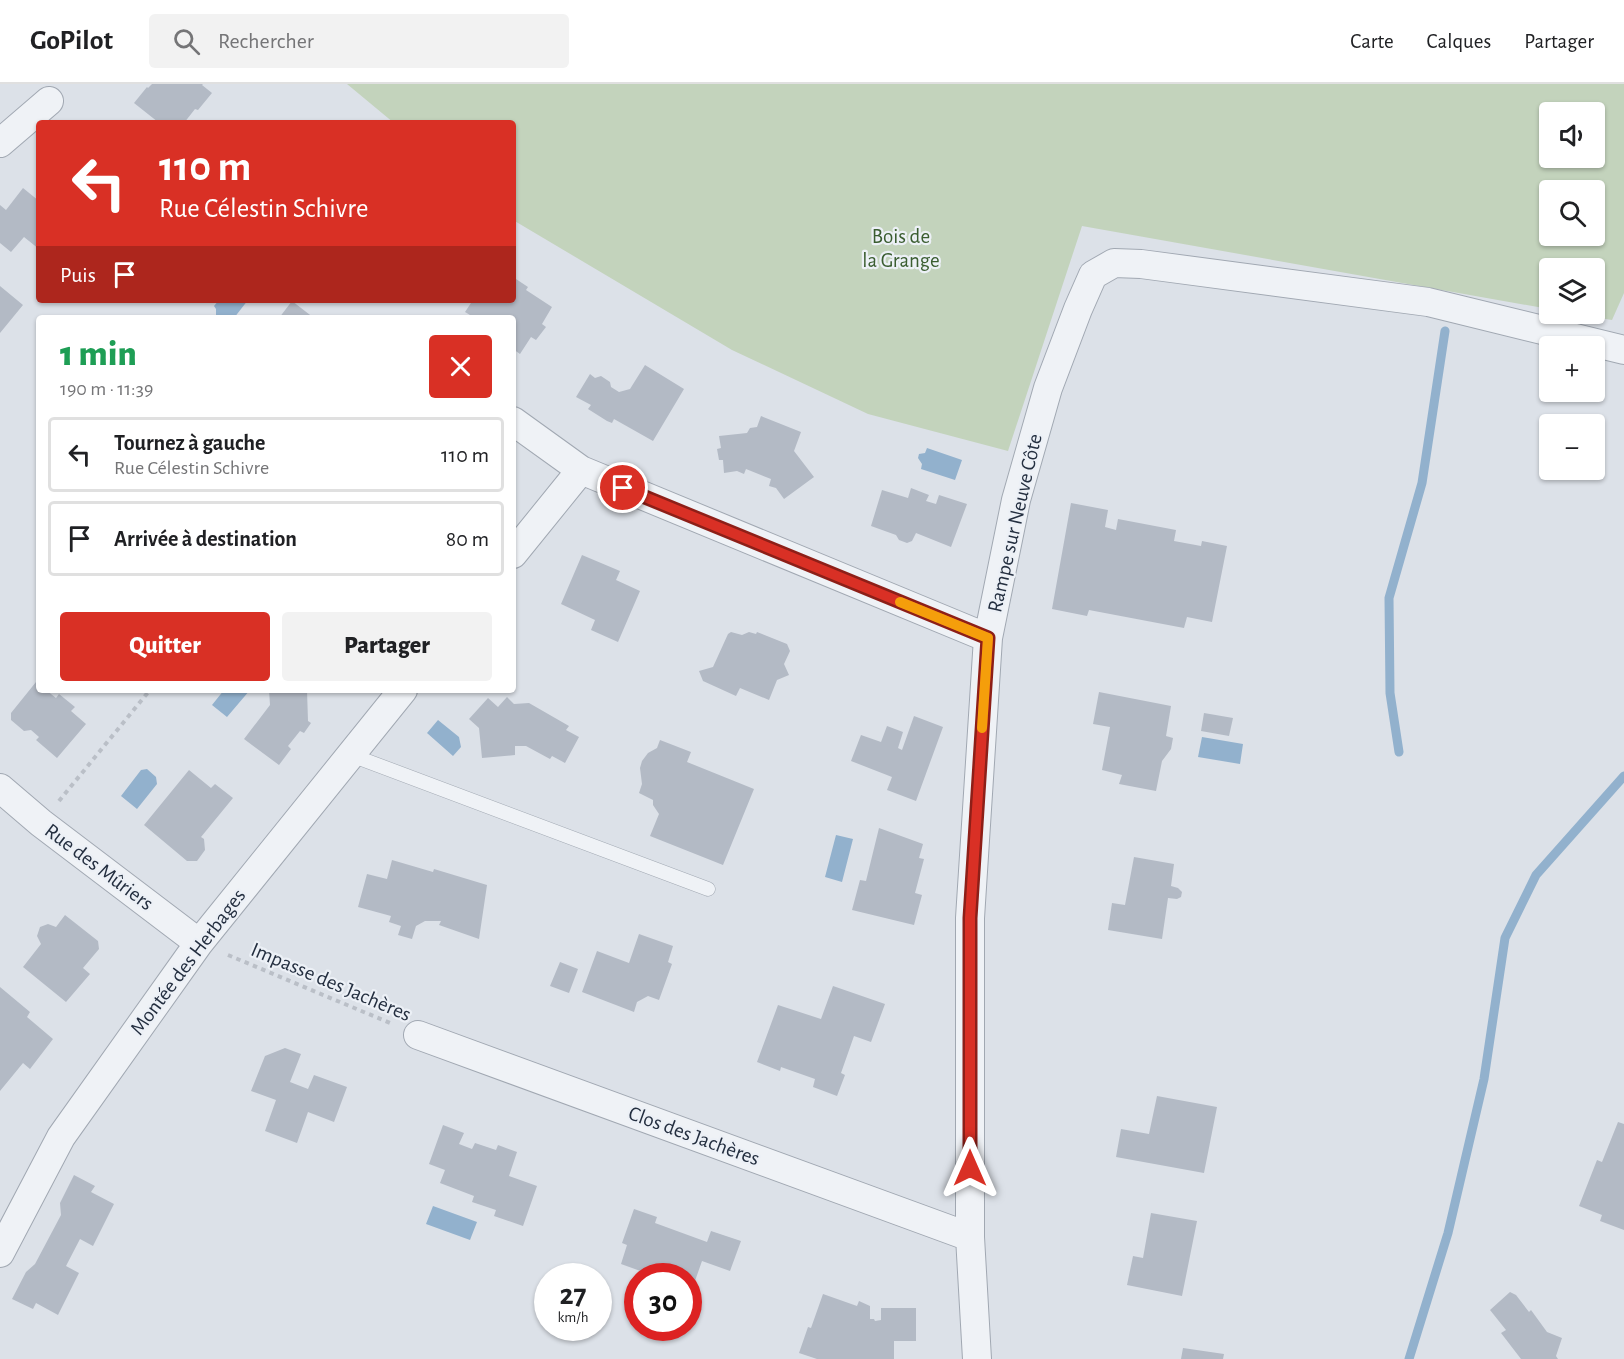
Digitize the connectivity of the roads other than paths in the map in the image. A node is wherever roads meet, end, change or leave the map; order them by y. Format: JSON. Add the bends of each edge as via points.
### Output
{"nodes":[{"id":1,"x":49,"y":101,"type":"dead end"},
{"id":2,"x":0,"y":143,"type":"edge"},
{"id":3,"x":1624,"y":350,"type":"edge"},
{"id":4,"x":516,"y":423,"type":"edge"},
{"id":5,"x":581,"y":470,"type":"junction"},
{"id":6,"x":516,"y":550,"type":"edge"},
{"id":7,"x":988,"y":638,"type":"junction"},
{"id":8,"x":401,"y":693,"type":"edge"},
{"id":9,"x":351,"y":755,"type":"junction"},
{"id":10,"x":0,"y":788,"type":"edge"},
{"id":11,"x":708,"y":889,"type":"dead end"},
{"id":12,"x":199,"y":943,"type":"junction"},
{"id":13,"x":418,"y":1035,"type":"road end"},
{"id":14,"x":970,"y":1237,"type":"junction"},
{"id":15,"x":0,"y":1253,"type":"edge"},
{"id":16,"x":977,"y":1359,"type":"edge"}],
"edges":[{"from":1,"to":2,"type":"street"},
{"from":3,"to":7,"type":"street","name":"Rampe sur Neuve Côte","via":[[1428,302],[1114,263],[1093,275],[1048,388],[1016,500]]},
{"from":4,"to":5,"type":"street"},
{"from":5,"to":6,"type":"street"},
{"from":5,"to":7,"type":"street"},
{"from":7,"to":14,"type":"street","name":"Rampe sur Neuve Côte","via":[[970,918]]},
{"from":8,"to":9,"type":"street","name":"Montée des Herbages"},
{"from":9,"to":11,"type":"lane"},
{"from":9,"to":12,"type":"street","name":"Montée des Herbages"},
{"from":10,"to":12,"type":"street","name":"Rue des Mûriers"},
{"from":12,"to":15,"type":"street","name":"Montée des Herbages","via":[[61,1137]]},
{"from":13,"to":14,"type":"street","name":"Clos des Jachères"},
{"from":14,"to":16,"type":"street","name":"Rampe sur Neuve Côte"}]}
